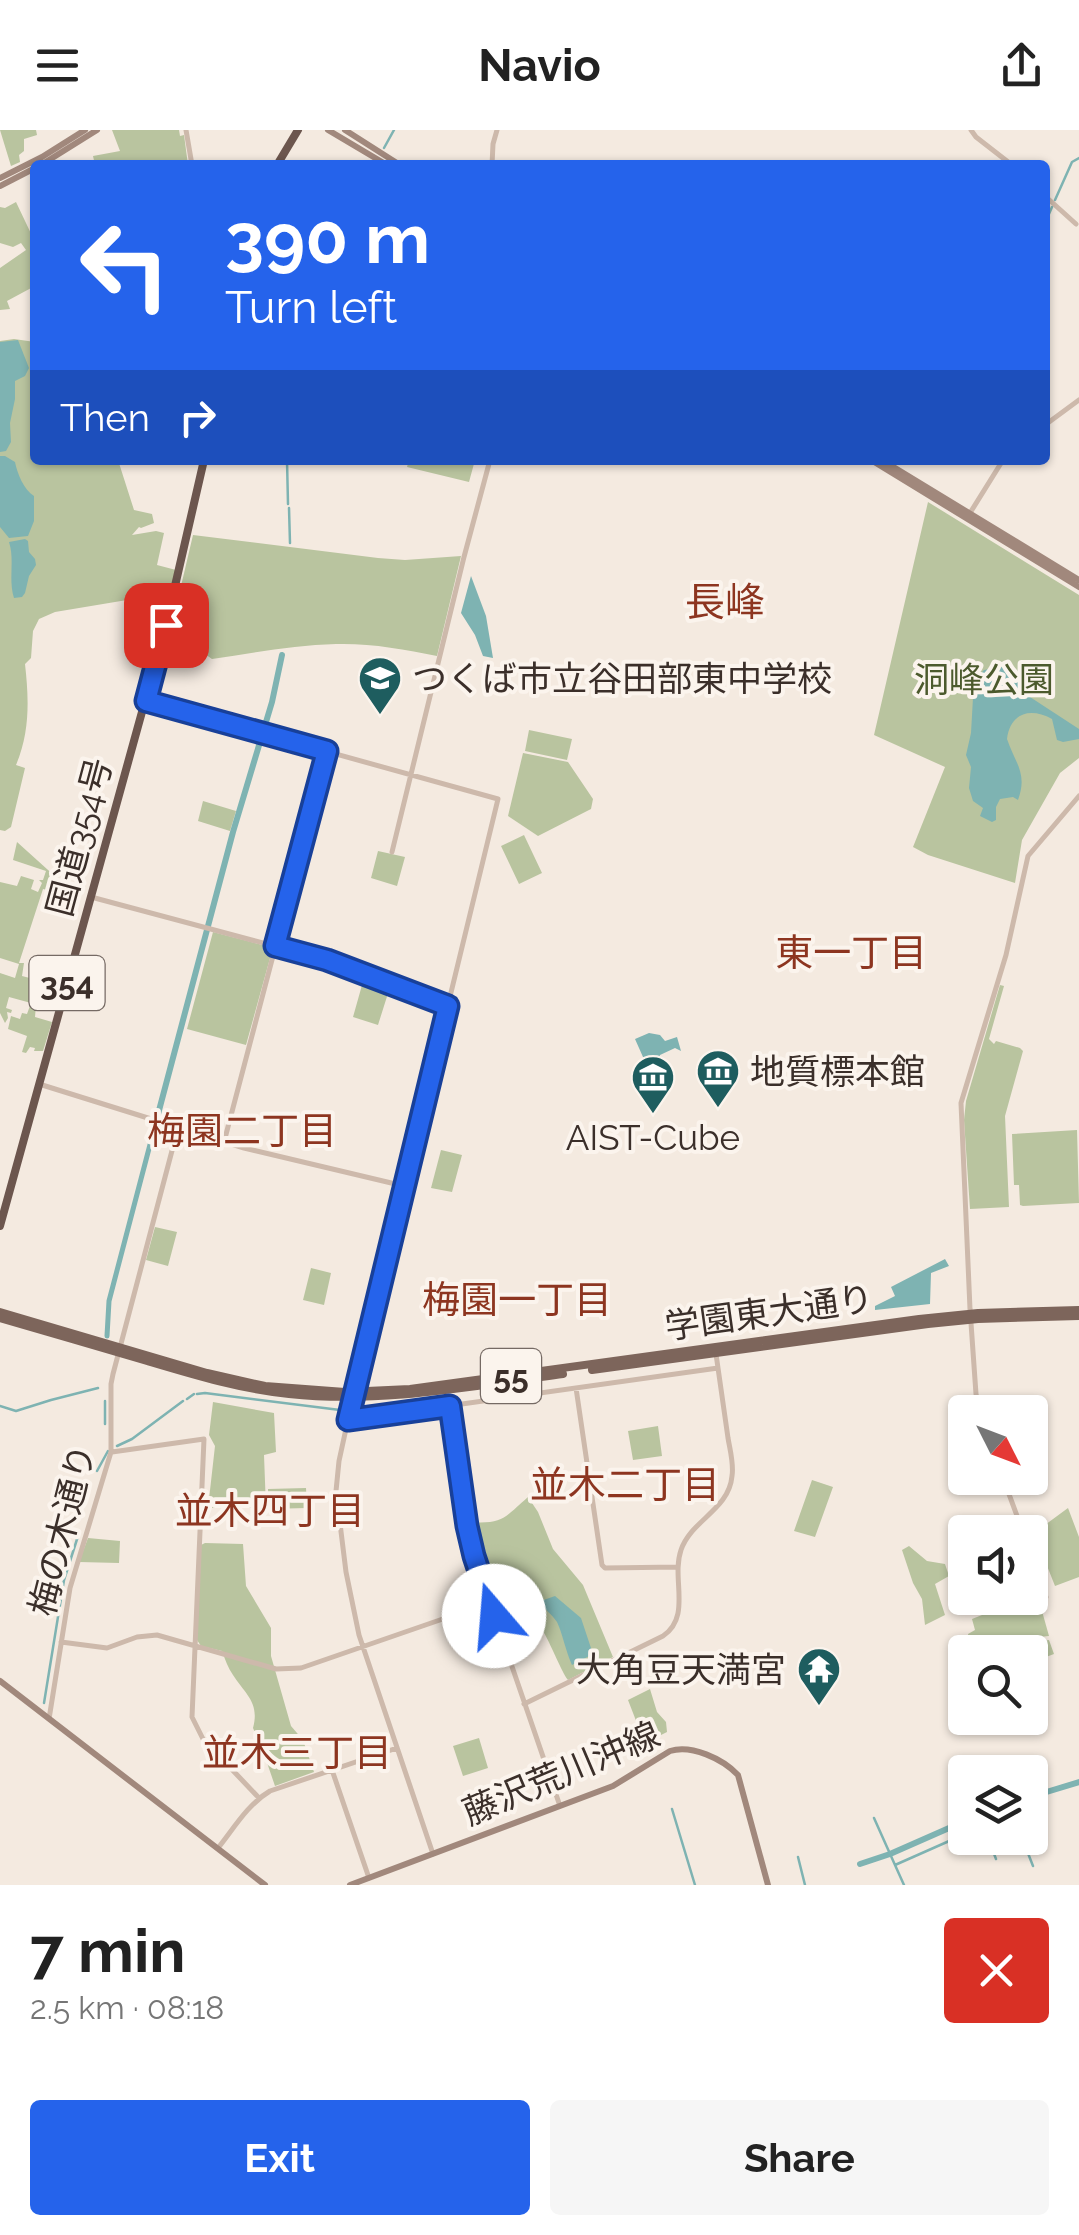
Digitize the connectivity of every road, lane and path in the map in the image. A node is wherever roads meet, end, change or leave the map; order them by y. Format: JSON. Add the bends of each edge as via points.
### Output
{"nodes":[{"id":1,"x":85,"y":130,"type":"edge"},
{"id":2,"x":98,"y":130,"type":"edge"},
{"id":3,"x":186,"y":130,"type":"edge"},
{"id":4,"x":298,"y":130,"type":"edge"},
{"id":5,"x":328,"y":130,"type":"edge"},
{"id":6,"x":337,"y":130,"type":"edge"},
{"id":7,"x":344,"y":130,"type":"edge"},
{"id":8,"x":498,"y":130,"type":"edge"},
{"id":9,"x":971,"y":130,"type":"edge"},
{"id":10,"x":37,"y":160,"type":"edge"},
{"id":11,"x":49,"y":160,"type":"edge"},
{"id":12,"x":191,"y":160,"type":"edge"},
{"id":13,"x":280,"y":160,"type":"edge"},
{"id":14,"x":385,"y":160,"type":"edge"},
{"id":15,"x":386,"y":160,"type":"edge"},
{"id":16,"x":387,"y":160,"type":"edge"},
{"id":17,"x":492,"y":160,"type":"edge"},
{"id":18,"x":1006,"y":160,"type":"edge"},
{"id":19,"x":30,"y":164,"type":"edge"},
{"id":20,"x":30,"y":170,"type":"edge"},
{"id":21,"x":0,"y":182,"type":"edge"},
{"id":22,"x":1050,"y":201,"type":"edge"},
{"id":23,"x":1076,"y":224,"type":"dead end"},
{"id":24,"x":1079,"y":400,"type":"edge"},
{"id":25,"x":1050,"y":421,"type":"edge"},
{"id":26,"x":203,"y":465,"type":"edge"},
{"id":27,"x":489,"y":465,"type":"edge"},
{"id":28,"x":880,"y":465,"type":"edge"},
{"id":29,"x":890,"y":465,"type":"edge"},
{"id":30,"x":1000,"y":465,"type":"edge"},
{"id":31,"x":968,"y":516,"type":"junction"},
{"id":32,"x":1079,"y":584,"type":"edge"},
{"id":33,"x":146,"y":701,"type":"junction"},
{"id":34,"x":327,"y":751,"type":"junction"},
{"id":35,"x":411,"y":774,"type":"junction"},
{"id":36,"x":1079,"y":796,"type":"edge"},
{"id":37,"x":392,"y":852,"type":"dead end"},
{"id":38,"x":91,"y":896,"type":"junction"},
{"id":39,"x":275,"y":946,"type":"junction"},
{"id":40,"x":448,"y":1006,"type":"junction"},
{"id":41,"x":39,"y":1084,"type":"junction"},
{"id":42,"x":178,"y":1128,"type":"junction"},
{"id":43,"x":224,"y":1142,"type":"junction"},
{"id":44,"x":404,"y":1186,"type":"junction"},
{"id":45,"x":0,"y":1226,"type":"edge"},
{"id":46,"x":1079,"y":1313,"type":"edge"},
{"id":47,"x":0,"y":1315,"type":"edge"},
{"id":48,"x":971,"y":1316,"type":"junction"},
{"id":49,"x":716,"y":1349,"type":"junction"},
{"id":50,"x":119,"y":1350,"type":"junction"},
{"id":51,"x":718,"y":1368,"type":"junction"},
{"id":52,"x":576,"y":1388,"type":"junction"},
{"id":53,"x":354,"y":1395,"type":"junction"},
{"id":54,"x":977,"y":1395,"type":"edge"},
{"id":55,"x":450,"y":1406,"type":"junction"},
{"id":56,"x":348,"y":1420,"type":"junction"},
{"id":57,"x":111,"y":1452,"type":"junction"},
{"id":58,"x":678,"y":1566,"type":"junction"},
{"id":59,"x":489,"y":1602,"type":"junction"},
{"id":60,"x":61,"y":1642,"type":"junction"},
{"id":61,"x":194,"y":1646,"type":"junction"},
{"id":62,"x":362,"y":1646,"type":"junction"},
{"id":63,"x":0,"y":1681,"type":"edge"},
{"id":64,"x":524,"y":1704,"type":"junction"},
{"id":65,"x":49,"y":1719,"type":"junction"},
{"id":66,"x":397,"y":1748,"type":"junction"},
{"id":67,"x":332,"y":1770,"type":"junction"},
{"id":68,"x":259,"y":1798,"type":"junction"},
{"id":69,"x":560,"y":1806,"type":"junction"},
{"id":70,"x":218,"y":1849,"type":"junction"},
{"id":71,"x":433,"y":1854,"type":"junction"},
{"id":72,"x":369,"y":1878,"type":"junction"},
{"id":73,"x":264,"y":1885,"type":"edge"},
{"id":74,"x":350,"y":1885,"type":"edge"},
{"id":75,"x":768,"y":1885,"type":"edge"}],
"edges":[{"from":1,"to":10,"type":"main road"},
{"from":2,"to":11,"type":"main road"},
{"from":3,"to":12,"type":"street"},
{"from":4,"to":13,"type":"highway"},
{"from":5,"to":14,"type":"main road"},
{"from":6,"to":15,"type":"main road"},
{"from":7,"to":16,"type":"main road"},
{"from":8,"to":17,"type":"street"},
{"from":9,"to":18,"type":"street"},
{"from":19,"to":21,"type":"main road"},
{"from":20,"to":21,"type":"main road"},
{"from":22,"to":23,"type":"street"},
{"from":24,"to":25,"type":"street"},
{"from":26,"to":33,"type":"highway","name":"国道354号","number":"354"},
{"from":27,"to":35,"type":"street"},
{"from":28,"to":31,"type":"main road"},
{"from":29,"to":31,"type":"main road"},
{"from":30,"to":31,"type":"street"},
{"from":31,"to":32,"type":"main road"},
{"from":33,"to":34,"type":"street"},
{"from":33,"to":38,"type":"highway","name":"国道354号","number":"354"},
{"from":34,"to":35,"type":"street"},
{"from":34,"to":39,"type":"street"},
{"from":35,"to":37,"type":"street"},
{"from":35,"to":40,"type":"street","via":[[498,799]]},
{"from":36,"to":48,"type":"street","via":[[1028,856],[962,1103]]},
{"from":38,"to":39,"type":"street"},
{"from":38,"to":41,"type":"highway","name":"国道354号","number":"354"},
{"from":39,"to":40,"type":"street"},
{"from":39,"to":43,"type":"street"},
{"from":40,"to":44,"type":"street"},
{"from":41,"to":42,"type":"street"},
{"from":41,"to":45,"type":"highway","name":"国道354号","number":"354"},
{"from":42,"to":43,"type":"street"},
{"from":42,"to":50,"type":"street","name":"梅の木通り"},
{"from":43,"to":44,"type":"street"},
{"from":44,"to":53,"type":"street"},
{"from":46,"to":48,"type":"main road","name":"学園東大通り","number":"55"},
{"from":47,"to":50,"type":"main road","name":"学園東大通り","number":"55"},
{"from":48,"to":49,"type":"main road","name":"学園東大通り","number":"55"},
{"from":48,"to":54,"type":"street"},
{"from":49,"to":51,"type":"street"},
{"from":49,"to":53,"type":"main road","name":"学園東大通り","number":"55","via":[[412,1394]]},
{"from":50,"to":53,"type":"main road","name":"学園東大通り","number":"55","via":[[247,1388]]},
{"from":50,"to":57,"type":"street","name":"梅の木通り","via":[[111,1384]]},
{"from":51,"to":52,"type":"street"},
{"from":51,"to":58,"type":"street","via":[[732,1476],[722,1501],[685,1540]]},
{"from":52,"to":55,"type":"street"},
{"from":52,"to":58,"type":"street","via":[[602,1565]]},
{"from":53,"to":56,"type":"street"},
{"from":55,"to":56,"type":"street"},
{"from":55,"to":59,"type":"street","via":[[467,1526]]},
{"from":56,"to":62,"type":"street","via":[[336,1497]]},
{"from":57,"to":60,"type":"street","name":"梅の木通り","via":[[73,1576]]},
{"from":57,"to":61,"type":"street","via":[[204,1439]]},
{"from":58,"to":64,"type":"street","via":[[679,1610],[672,1630]]},
{"from":59,"to":62,"type":"street"},
{"from":59,"to":64,"type":"street"},
{"from":60,"to":61,"type":"street","via":[[107,1648],[157,1635]]},
{"from":60,"to":65,"type":"street","name":"梅の木通り"},
{"from":61,"to":62,"type":"street","via":[[287,1670]]},
{"from":61,"to":68,"type":"street","via":[[194,1724]]},
{"from":62,"to":66,"type":"street"},
{"from":63,"to":65,"type":"main road"},
{"from":64,"to":69,"type":"street"},
{"from":65,"to":70,"type":"main road"},
{"from":66,"to":67,"type":"street"},
{"from":66,"to":71,"type":"street"},
{"from":67,"to":68,"type":"street"},
{"from":67,"to":72,"type":"street"},
{"from":68,"to":70,"type":"street"},
{"from":69,"to":71,"type":"main road","name":"藤沢荒川沖線"},
{"from":69,"to":75,"type":"main road","name":"藤沢荒川沖線","via":[[622,1782],[670,1750],[693,1750],[738,1775]]},
{"from":70,"to":73,"type":"main road"},
{"from":71,"to":72,"type":"main road","name":"藤沢荒川沖線"},
{"from":72,"to":74,"type":"main road","name":"藤沢荒川沖線"}]}
